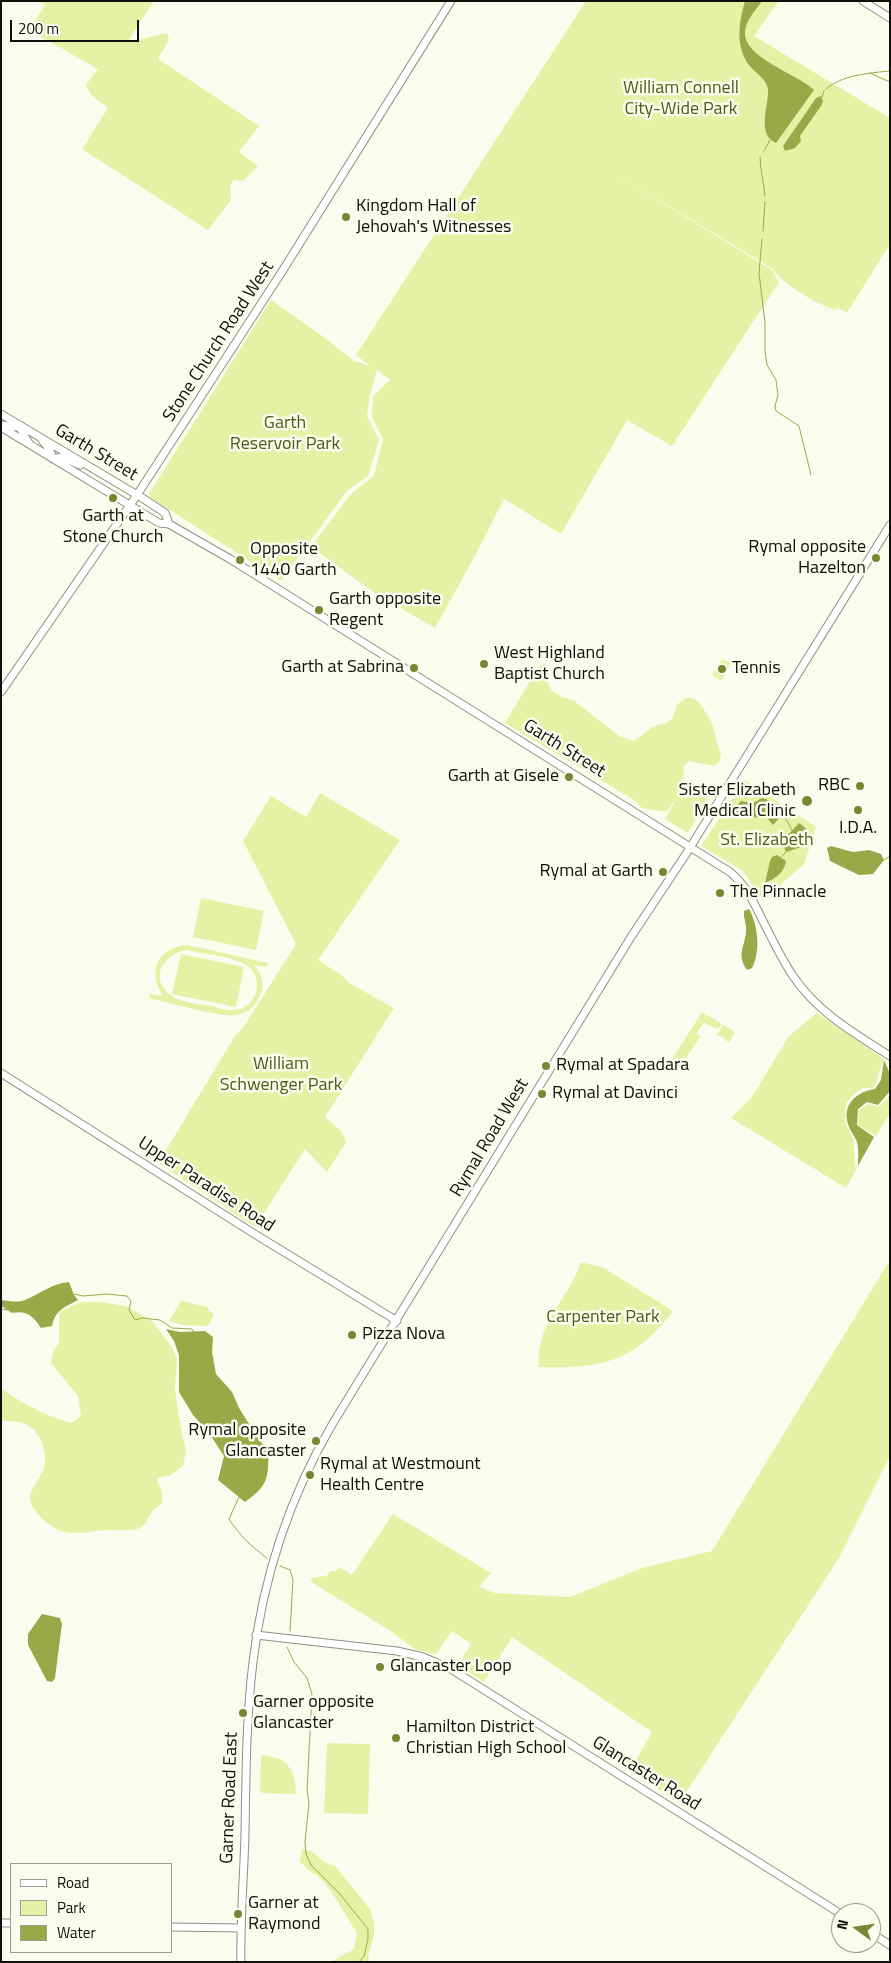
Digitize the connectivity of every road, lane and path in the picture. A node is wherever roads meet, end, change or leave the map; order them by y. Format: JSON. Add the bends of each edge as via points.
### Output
{"nodes":[{"id":1,"x":451,"y":1,"type":"edge"},
{"id":2,"x":863,"y":1,"type":"edge"},
{"id":3,"x":890,"y":18,"type":"edge"},
{"id":4,"x":1,"y":414,"type":"edge"},
{"id":5,"x":20,"y":425,"type":"junction"},
{"id":6,"x":1,"y":426,"type":"edge"},
{"id":7,"x":34,"y":434,"type":"junction"},
{"id":8,"x":31,"y":445,"type":"junction"},
{"id":9,"x":53,"y":459,"type":"junction"},
{"id":10,"x":108,"y":478,"type":"junction"},
{"id":11,"x":137,"y":495,"type":"junction"},
{"id":12,"x":130,"y":505,"type":"junction"},
{"id":13,"x":169,"y":524,"type":"junction"},
{"id":14,"x":890,"y":525,"type":"edge"},
{"id":15,"x":1,"y":692,"type":"edge"},
{"id":16,"x":691,"y":846,"type":"junction"},
{"id":17,"x":890,"y":1056,"type":"edge"},
{"id":18,"x":1,"y":1073,"type":"edge"},
{"id":19,"x":397,"y":1321,"type":"junction"},
{"id":20,"x":256,"y":1635,"type":"junction"},
{"id":21,"x":831,"y":1908,"type":"edge"},
{"id":22,"x":172,"y":1927,"type":"edge"},
{"id":23,"x":241,"y":1928,"type":"junction"},
{"id":24,"x":240,"y":1962,"type":"edge"}],
"edges":[{"from":1,"to":11,"type":"main road","name":"Stone Church Road West","via":[[283,270]]},
{"from":2,"to":3,"type":"main road"},
{"from":4,"to":5,"type":"main road","name":"Garth Street"},
{"from":5,"to":6,"type":"main road"},
{"from":5,"to":7,"type":"main road","name":"Garth Street"},
{"from":5,"to":8,"type":"main road"},
{"from":6,"to":8,"type":"main road","name":"Garth Street"},
{"from":7,"to":9,"type":"main road","via":[[50,450]]},
{"from":7,"to":10,"type":"main road","name":"Garth Street"},
{"from":8,"to":9,"type":"main road","name":"Garth Street"},
{"from":9,"to":10,"type":"main road","via":[[62,457]]},
{"from":9,"to":12,"type":"main road","name":"Garth Street"},
{"from":10,"to":11,"type":"main road","name":"Garth Street"},
{"from":11,"to":12,"type":"main road","name":"Stone Church Road West"},
{"from":11,"to":13,"type":"main road","name":"Garth Street","via":[[165,514]]},
{"from":12,"to":13,"type":"main road","name":"Garth Street","via":[[158,523]]},
{"from":12,"to":15,"type":"main road","name":"Stone Church Road West"},
{"from":13,"to":16,"type":"main road","name":"Garth Street","via":[[238,563]]},
{"from":14,"to":16,"type":"main road","name":"Rymal Road West"},
{"from":16,"to":17,"type":"main road","name":"Garth Street","via":[[730,872],[745,887],[792,975],[810,998],[836,1021]]},
{"from":16,"to":19,"type":"main road","name":"Rymal Road West"},
{"from":18,"to":19,"type":"main road","name":"Upper Paradise Road"},
{"from":19,"to":20,"type":"main road","name":"Rymal Road West","via":[[328,1431],[289,1511],[271,1568]]},
{"from":20,"to":21,"type":"main road","name":"Glancaster Road","via":[[397,1651],[423,1657],[451,1669]]},
{"from":20,"to":23,"type":"main road","name":"Garner Road East","via":[[248,1720]]},
{"from":22,"to":23,"type":"main road"},
{"from":23,"to":24,"type":"main road","name":"Garner Road East"}]}
